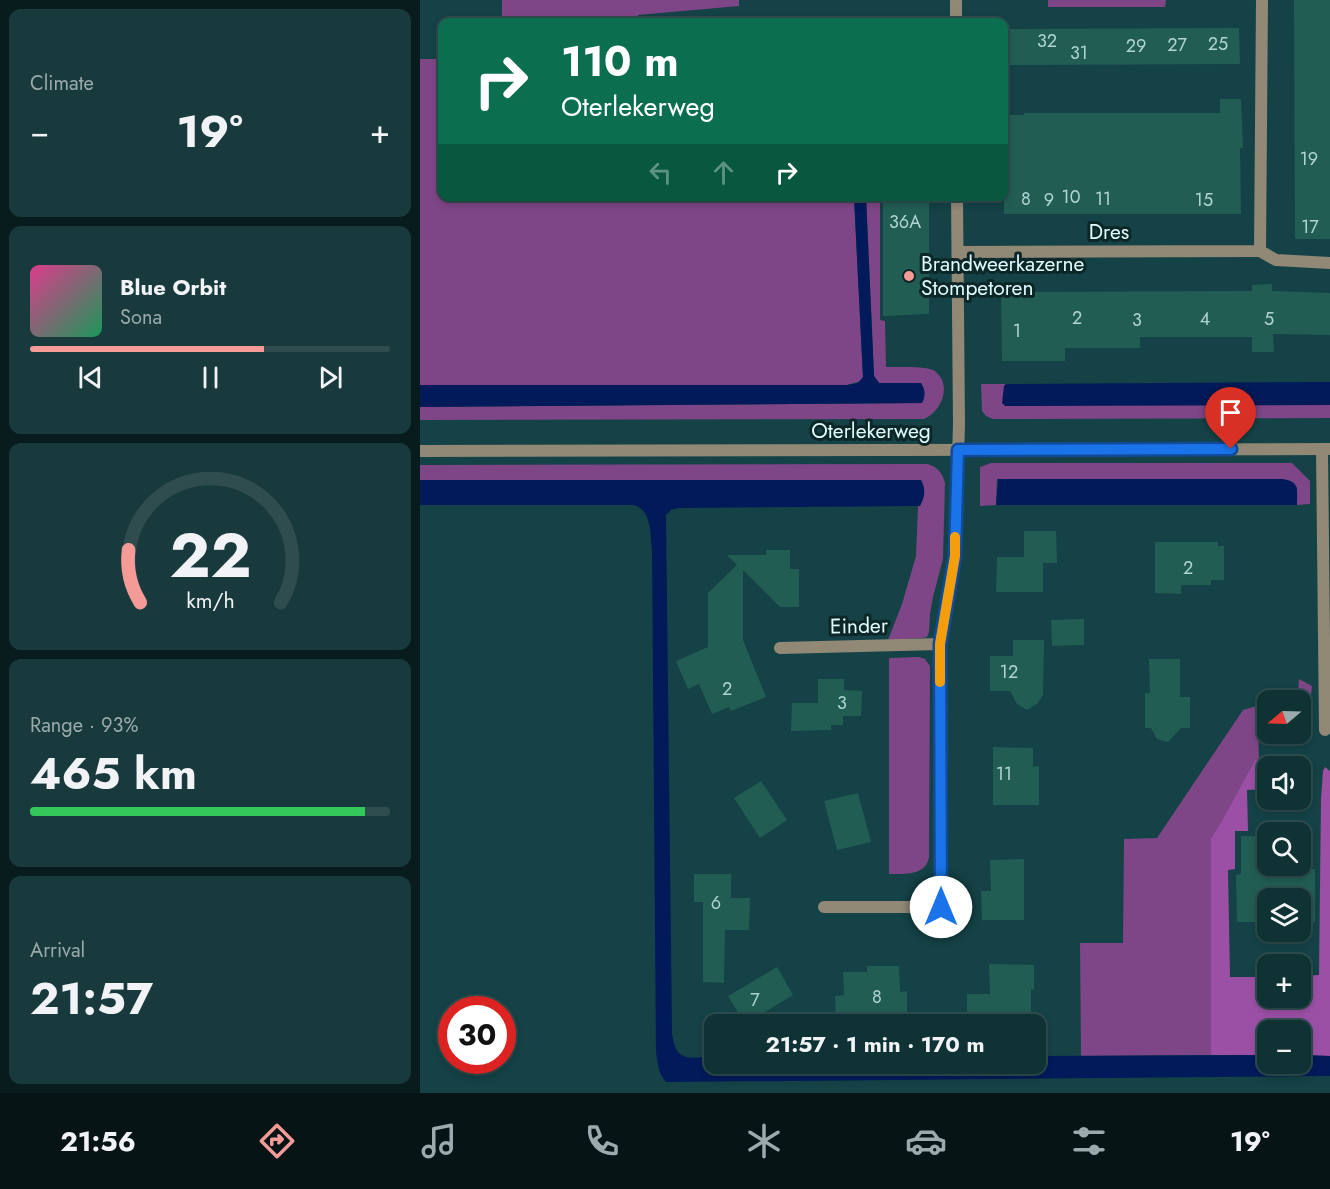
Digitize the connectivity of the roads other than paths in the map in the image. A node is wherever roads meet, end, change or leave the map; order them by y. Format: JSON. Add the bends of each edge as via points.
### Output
{"nodes":[{"id":1,"x":956,"y":0,"type":"edge"},
{"id":2,"x":1262,"y":0,"type":"edge"},
{"id":3,"x":956,"y":18,"type":"edge"},
{"id":4,"x":957,"y":201,"type":"edge"},
{"id":5,"x":1260,"y":251,"type":"junction"},
{"id":6,"x":958,"y":252,"type":"junction"},
{"id":7,"x":1330,"y":263,"type":"edge"},
{"id":8,"x":1326,"y":449,"type":"edge"},
{"id":9,"x":958,"y":450,"type":"junction"},
{"id":10,"x":420,"y":451,"type":"edge"},
{"id":11,"x":940,"y":644,"type":"junction"},
{"id":12,"x":780,"y":648,"type":"dead end"},
{"id":13,"x":1325,"y":730,"type":"dead end"},
{"id":14,"x":824,"y":907,"type":"dead end"}],
"edges":[{"from":1,"to":3,"type":"street"},
{"from":2,"to":5,"type":"street"},
{"from":4,"to":6,"type":"street"},
{"from":5,"to":6,"type":"street","name":"Dres"},
{"from":5,"to":7,"type":"street","name":"Dres","via":[[1276,260]]},
{"from":6,"to":9,"type":"street"},
{"from":8,"to":9,"type":"street","name":"Oterlekerweg"},
{"from":8,"to":13,"type":"street","name":"Oterlekerweg"},
{"from":9,"to":10,"type":"street","name":"Oterlekerweg"},
{"from":9,"to":11,"type":"street","via":[[955,556]]},
{"from":11,"to":12,"type":"street","name":"Einder"},
{"from":11,"to":14,"type":"street","via":[[941,907]]}]}
